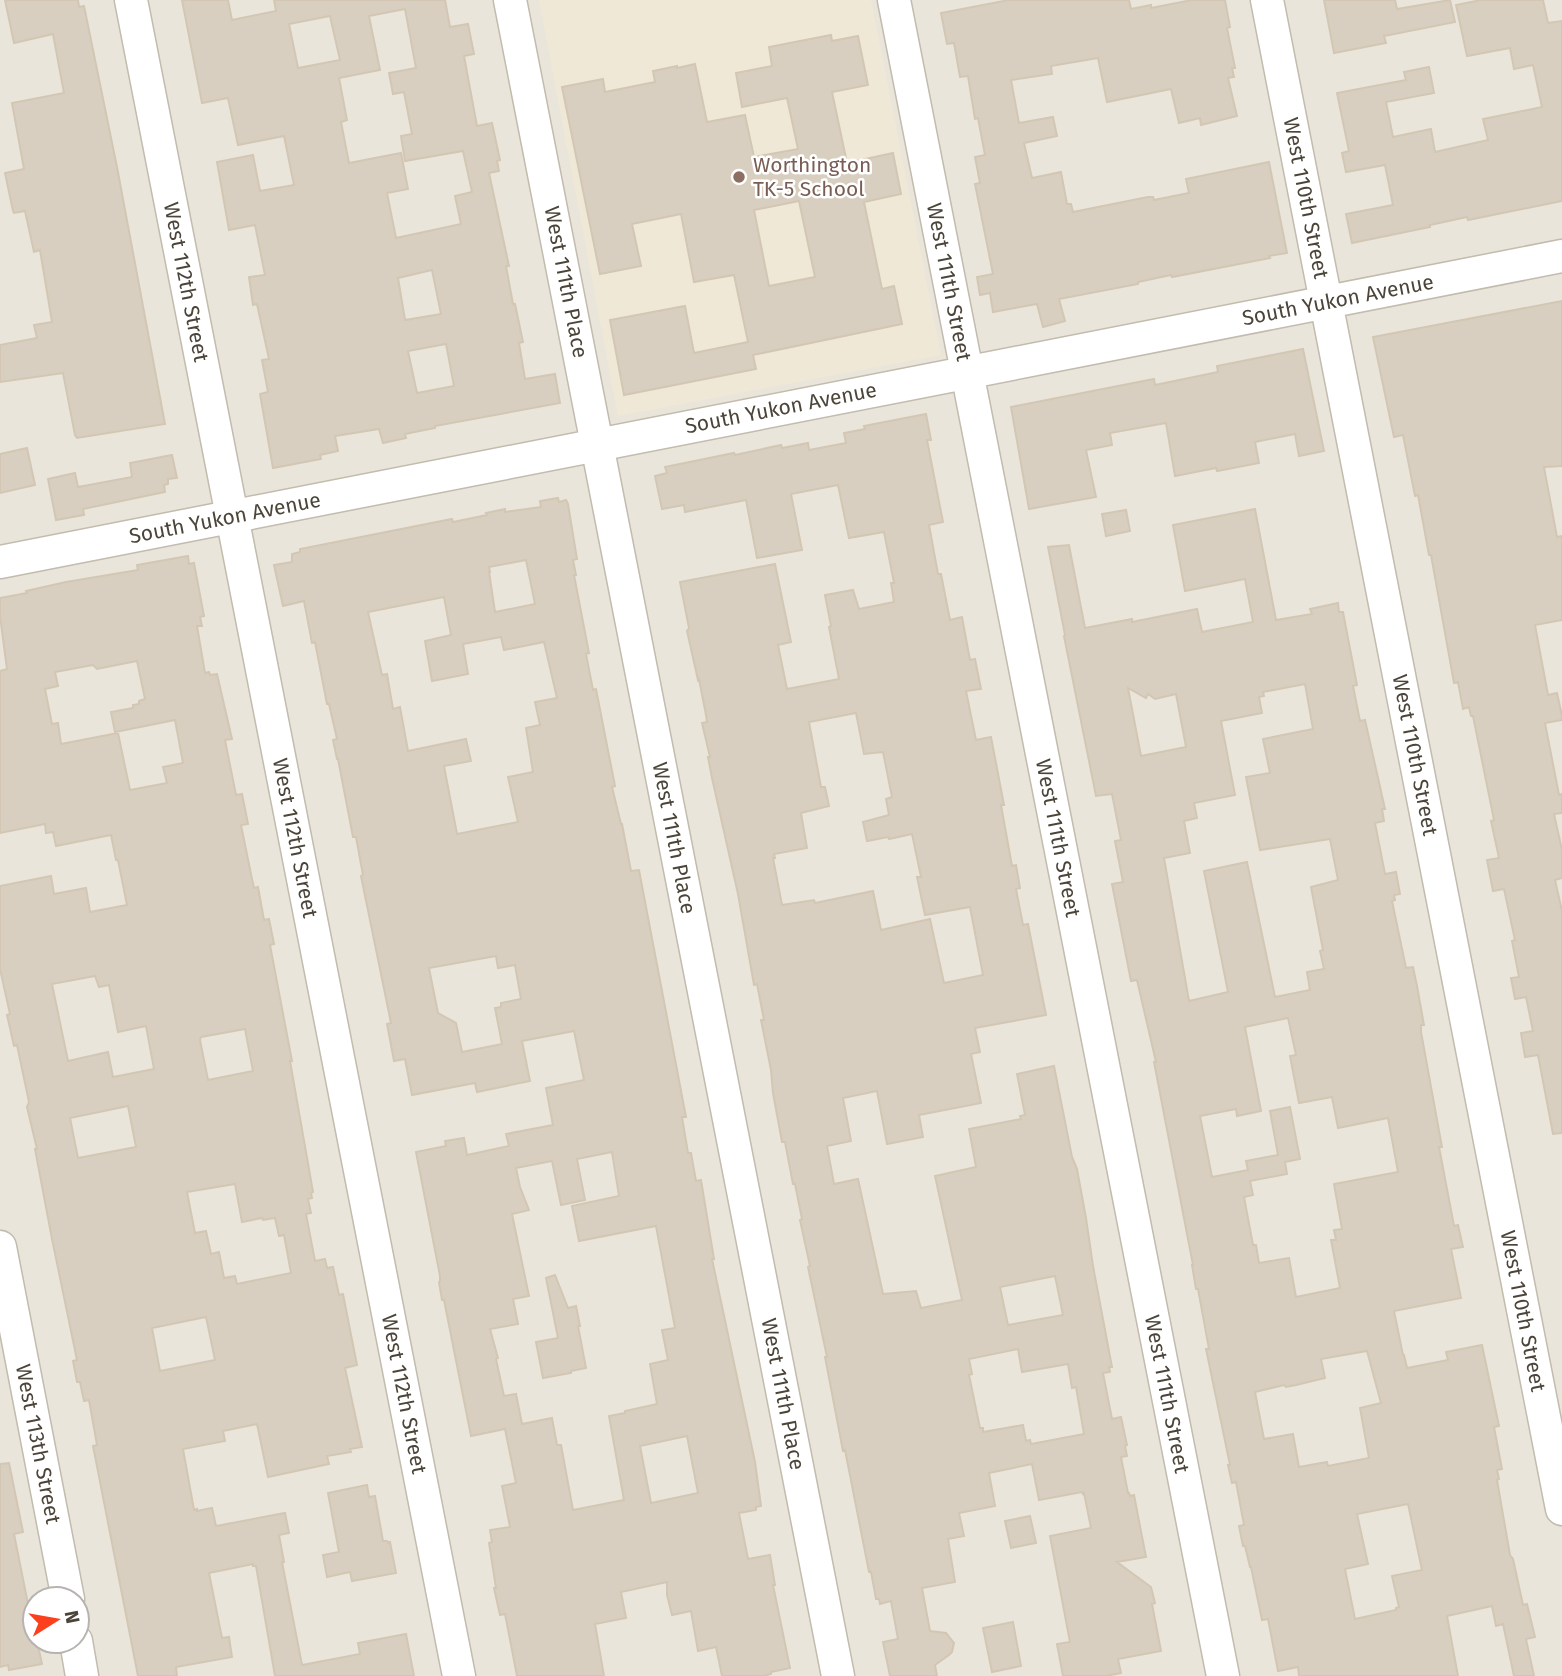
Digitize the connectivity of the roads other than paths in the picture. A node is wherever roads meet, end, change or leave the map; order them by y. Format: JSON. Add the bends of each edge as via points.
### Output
{"nodes":[{"id":1,"x":131,"y":0,"type":"edge"},
{"id":2,"x":510,"y":0,"type":"edge"},
{"id":3,"x":894,"y":0,"type":"edge"},
{"id":4,"x":1267,"y":0,"type":"edge"},
{"id":5,"x":1562,"y":256,"type":"edge"},
{"id":6,"x":1326,"y":303,"type":"junction"},
{"id":7,"x":967,"y":372,"type":"junction"},
{"id":8,"x":598,"y":445,"type":"junction"},
{"id":9,"x":232,"y":517,"type":"junction"},
{"id":10,"x":0,"y":562,"type":"edge"},
{"id":11,"x":0,"y":1247,"type":"edge"},
{"id":12,"x":1562,"y":1509,"type":"edge"},
{"id":13,"x":65,"y":1585,"type":"edge"},
{"id":14,"x":78,"y":1655,"type":"edge"},
{"id":15,"x":82,"y":1676,"type":"edge"},
{"id":16,"x":459,"y":1676,"type":"edge"},
{"id":17,"x":838,"y":1676,"type":"edge"},
{"id":18,"x":1223,"y":1676,"type":"edge"}],
"edges":[{"from":1,"to":9,"type":"street","name":"West 112th Street"},
{"from":2,"to":8,"type":"street","name":"West 111th Place"},
{"from":3,"to":7,"type":"street","name":"West 111th Street"},
{"from":4,"to":6,"type":"street","name":"West 110th Street"},
{"from":5,"to":6,"type":"street","name":"South Yukon Avenue"},
{"from":6,"to":7,"type":"street","name":"South Yukon Avenue"},
{"from":6,"to":12,"type":"street","name":"West 110th Street"},
{"from":7,"to":8,"type":"street","name":"South Yukon Avenue"},
{"from":7,"to":18,"type":"street","name":"West 111th Street"},
{"from":8,"to":9,"type":"street","name":"South Yukon Avenue"},
{"from":8,"to":17,"type":"street","name":"West 111th Place"},
{"from":9,"to":10,"type":"street","name":"South Yukon Avenue"},
{"from":9,"to":16,"type":"street","name":"West 112th Street"},
{"from":11,"to":13,"type":"street","name":"West 113th Street"},
{"from":14,"to":15,"type":"street"}]}
